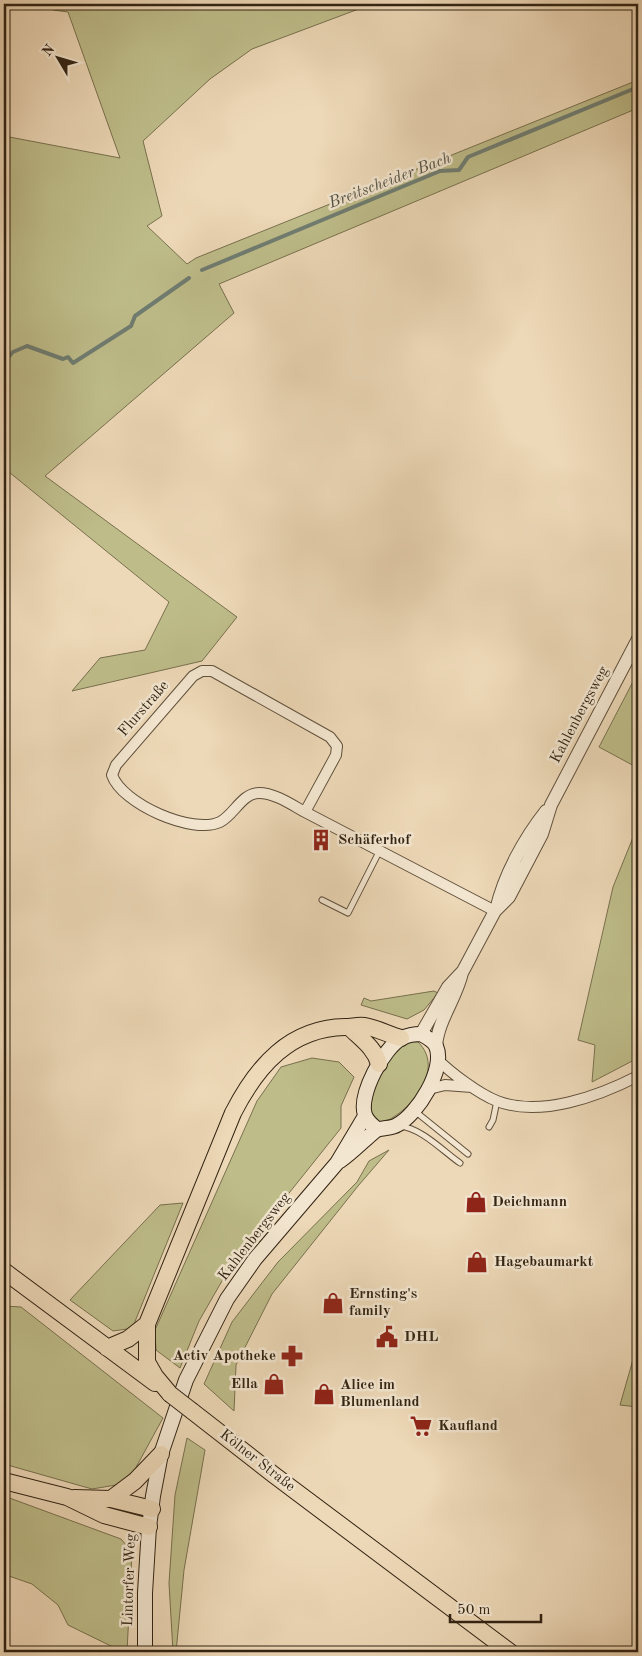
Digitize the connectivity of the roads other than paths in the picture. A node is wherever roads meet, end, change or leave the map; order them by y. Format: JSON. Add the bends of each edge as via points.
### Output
{"nodes":[{"id":1,"x":638,"y":639,"type":"edge"},
{"id":2,"x":306,"y":812,"type":"junction"},
{"id":3,"x":380,"y":850,"type":"junction"},
{"id":4,"x":322,"y":900,"type":"dead end"},
{"id":5,"x":495,"y":911,"type":"junction"},
{"id":6,"x":463,"y":971,"type":"junction"},
{"id":7,"x":350,"y":1027,"type":"junction"},
{"id":8,"x":421,"y":1034,"type":"junction"},
{"id":9,"x":401,"y":1038,"type":"junction"},
{"id":10,"x":437,"y":1053,"type":"junction"},
{"id":11,"x":379,"y":1064,"type":"junction"},
{"id":12,"x":638,"y":1076,"type":"edge"},
{"id":13,"x":472,"y":1087,"type":"junction"},
{"id":14,"x":429,"y":1089,"type":"junction"},
{"id":15,"x":497,"y":1102,"type":"junction"},
{"id":16,"x":414,"y":1110,"type":"junction"},
{"id":17,"x":365,"y":1116,"type":"junction"},
{"id":18,"x":397,"y":1126,"type":"junction"},
{"id":19,"x":489,"y":1127,"type":"dead end"},
{"id":20,"x":377,"y":1129,"type":"junction"},
{"id":21,"x":468,"y":1154,"type":"dead end"},
{"id":22,"x":337,"y":1163,"type":"junction"},
{"id":23,"x":460,"y":1163,"type":"dead end"},
{"id":24,"x":4,"y":1271,"type":"edge"},
{"id":25,"x":10,"y":1283,"type":"edge"},
{"id":26,"x":147,"y":1324,"type":"junction"},
{"id":27,"x":107,"y":1348,"type":"junction"},
{"id":28,"x":170,"y":1394,"type":"junction"},
{"id":29,"x":161,"y":1454,"type":"junction"},
{"id":30,"x":4,"y":1481,"type":"edge"},
{"id":31,"x":67,"y":1497,"type":"junction"},
{"id":32,"x":111,"y":1499,"type":"junction"},
{"id":33,"x":152,"y":1509,"type":"junction"},
{"id":34,"x":149,"y":1528,"type":"junction"},
{"id":35,"x":144,"y":1652,"type":"edge"},
{"id":36,"x":510,"y":1652,"type":"edge"}],
"edges":[{"from":1,"to":5,"type":"street","name":"Kahlenbergsweg","via":[[551,805],[532,829],[500,890]]},
{"from":2,"to":2,"type":"street","name":"Flurstraße","via":[[336,756],[337,746],[330,737],[212,671],[202,671],[194,676],[116,765],[112,775],[116,785],[139,805],[161,815],[206,826],[222,821],[248,796],[258,793],[270,795]]},
{"from":2,"to":3,"type":"street","name":"Flurstraße"},
{"from":3,"to":4,"type":"lane","via":[[348,913]]},
{"from":3,"to":5,"type":"street","name":"Flurstraße"},
{"from":5,"to":6,"type":"street","name":"Kahlenbergsweg"},
{"from":6,"to":8,"type":"street","name":"Kahlenbergsweg","via":[[448,987]]},
{"from":6,"to":10,"type":"street","name":"Kahlenbergsweg","via":[[458,992],[440,1027]]},
{"from":7,"to":9,"type":"main road","via":[[362,1025]]},
{"from":7,"to":11,"type":"main road","via":[[371,1048]]},
{"from":7,"to":26,"type":"main road","via":[[328,1028],[290,1041],[265,1063],[246,1087]]},
{"from":8,"to":9,"type":"main road"},
{"from":8,"to":10,"type":"main road"},
{"from":9,"to":11,"type":"main road","name":"Kahlenbergsweg"},
{"from":10,"to":13,"type":"street"},
{"from":10,"to":14,"type":"main road","name":"Kahlenbergsweg"},
{"from":11,"to":17,"type":"main road","name":"Kahlenbergsweg","via":[[365,1095]]},
{"from":12,"to":15,"type":"street","via":[[583,1099],[550,1106]]},
{"from":13,"to":14,"type":"street","via":[[446,1085]]},
{"from":13,"to":15,"type":"street"},
{"from":14,"to":16,"type":"main road","name":"Kahlenbergsweg"},
{"from":15,"to":19,"type":"lane"},
{"from":16,"to":18,"type":"main road","name":"Kahlenbergsweg"},
{"from":16,"to":21,"type":"lane"},
{"from":17,"to":20,"type":"main road"},
{"from":17,"to":22,"type":"main road","name":"Kahlenbergsweg"},
{"from":18,"to":20,"type":"main road"},
{"from":18,"to":23,"type":"lane","via":[[408,1127]]},
{"from":20,"to":22,"type":"main road","name":"Kahlenbergsweg"},
{"from":22,"to":29,"type":"main road","name":"Kahlenbergsweg","via":[[255,1258],[227,1299],[186,1380]]},
{"from":24,"to":25,"type":"main road","name":"Kölner Straße"},
{"from":25,"to":27,"type":"main road","name":"Kölner Straße"},
{"from":26,"to":27,"type":"main road","via":[[128,1339]]},
{"from":26,"to":28,"type":"main road","via":[[146,1362]]},
{"from":27,"to":28,"type":"main road","name":"Kölner Straße"},
{"from":28,"to":36,"type":"main road","name":"Kölner Straße","bridge":true},
{"from":29,"to":32,"type":"main road","via":[[128,1488]]},
{"from":29,"to":33,"type":"main road","name":"Kahlenbergsweg"},
{"from":30,"to":31,"type":"main road"},
{"from":31,"to":32,"type":"main road"},
{"from":31,"to":34,"type":"main road","via":[[104,1515]]},
{"from":32,"to":33,"type":"main road"},
{"from":33,"to":34,"type":"main road","name":"Lintorfer Weg"},
{"from":34,"to":35,"type":"main road","name":"Lintorfer Weg"}]}
